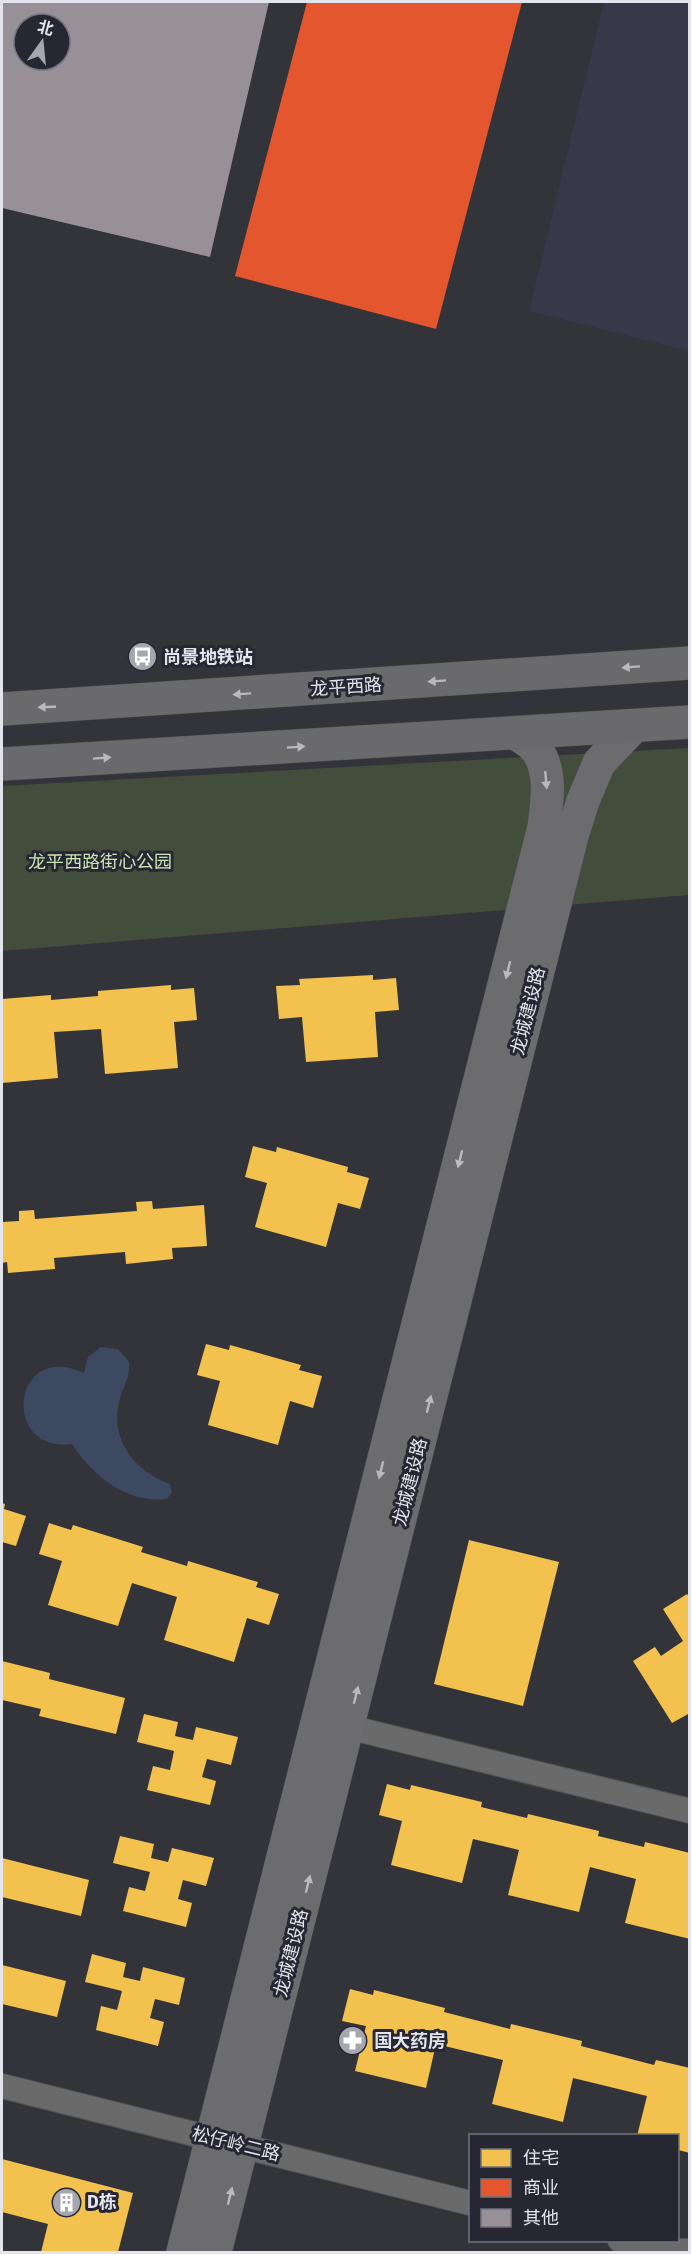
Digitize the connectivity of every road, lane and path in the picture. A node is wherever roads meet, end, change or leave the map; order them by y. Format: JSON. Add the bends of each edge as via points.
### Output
{"nodes":[{"id":1,"x":690,"y":663,"type":"edge"},
{"id":2,"x":2,"y":709,"type":"edge"},
{"id":3,"x":690,"y":722,"type":"edge"},
{"id":4,"x":634,"y":726,"type":"junction"},
{"id":5,"x":516,"y":733,"type":"junction"},
{"id":6,"x":2,"y":764,"type":"edge"},
{"id":7,"x":333,"y":1723,"type":"junction"},
{"id":8,"x":690,"y":1811,"type":"edge"},
{"id":9,"x":2,"y":2086,"type":"edge"},
{"id":10,"x":227,"y":2142,"type":"junction"},
{"id":11,"x":469,"y":2202,"type":"edge"},
{"id":12,"x":625,"y":2242,"type":"edge"},
{"id":13,"x":690,"y":2251,"type":"edge"},
{"id":14,"x":183,"y":2253,"type":"edge"},
{"id":15,"x":215,"y":2253,"type":"edge"}],
"edges":[{"from":1,"to":2,"type":"main road","name":"龙平西路","one_way":true},
{"from":3,"to":4,"type":"main road"},
{"from":4,"to":5,"type":"main road"},
{"from":7,"to":4,"type":"street","name":"龙城建设路","one_way":true,"via":[[575,826],[599,763]]},
{"from":6,"to":5,"type":"main road","one_way":true},
{"from":5,"to":7,"type":"street","name":"龙城建设路","one_way":true,"via":[[535,748],[545,768],[548,794],[544,827]]},
{"from":7,"to":8,"type":"street"},
{"from":7,"to":10,"type":"street","name":"龙城建设路"},
{"from":9,"to":10,"type":"street","name":"松仔岭二路"},
{"from":10,"to":11,"type":"street","name":"松仔岭二路"},
{"from":10,"to":14,"type":"street","name":"龙城建设路"},
{"from":15,"to":10,"type":"street","name":"龙城建设路","one_way":true},
{"from":12,"to":13,"type":"street"}]}
